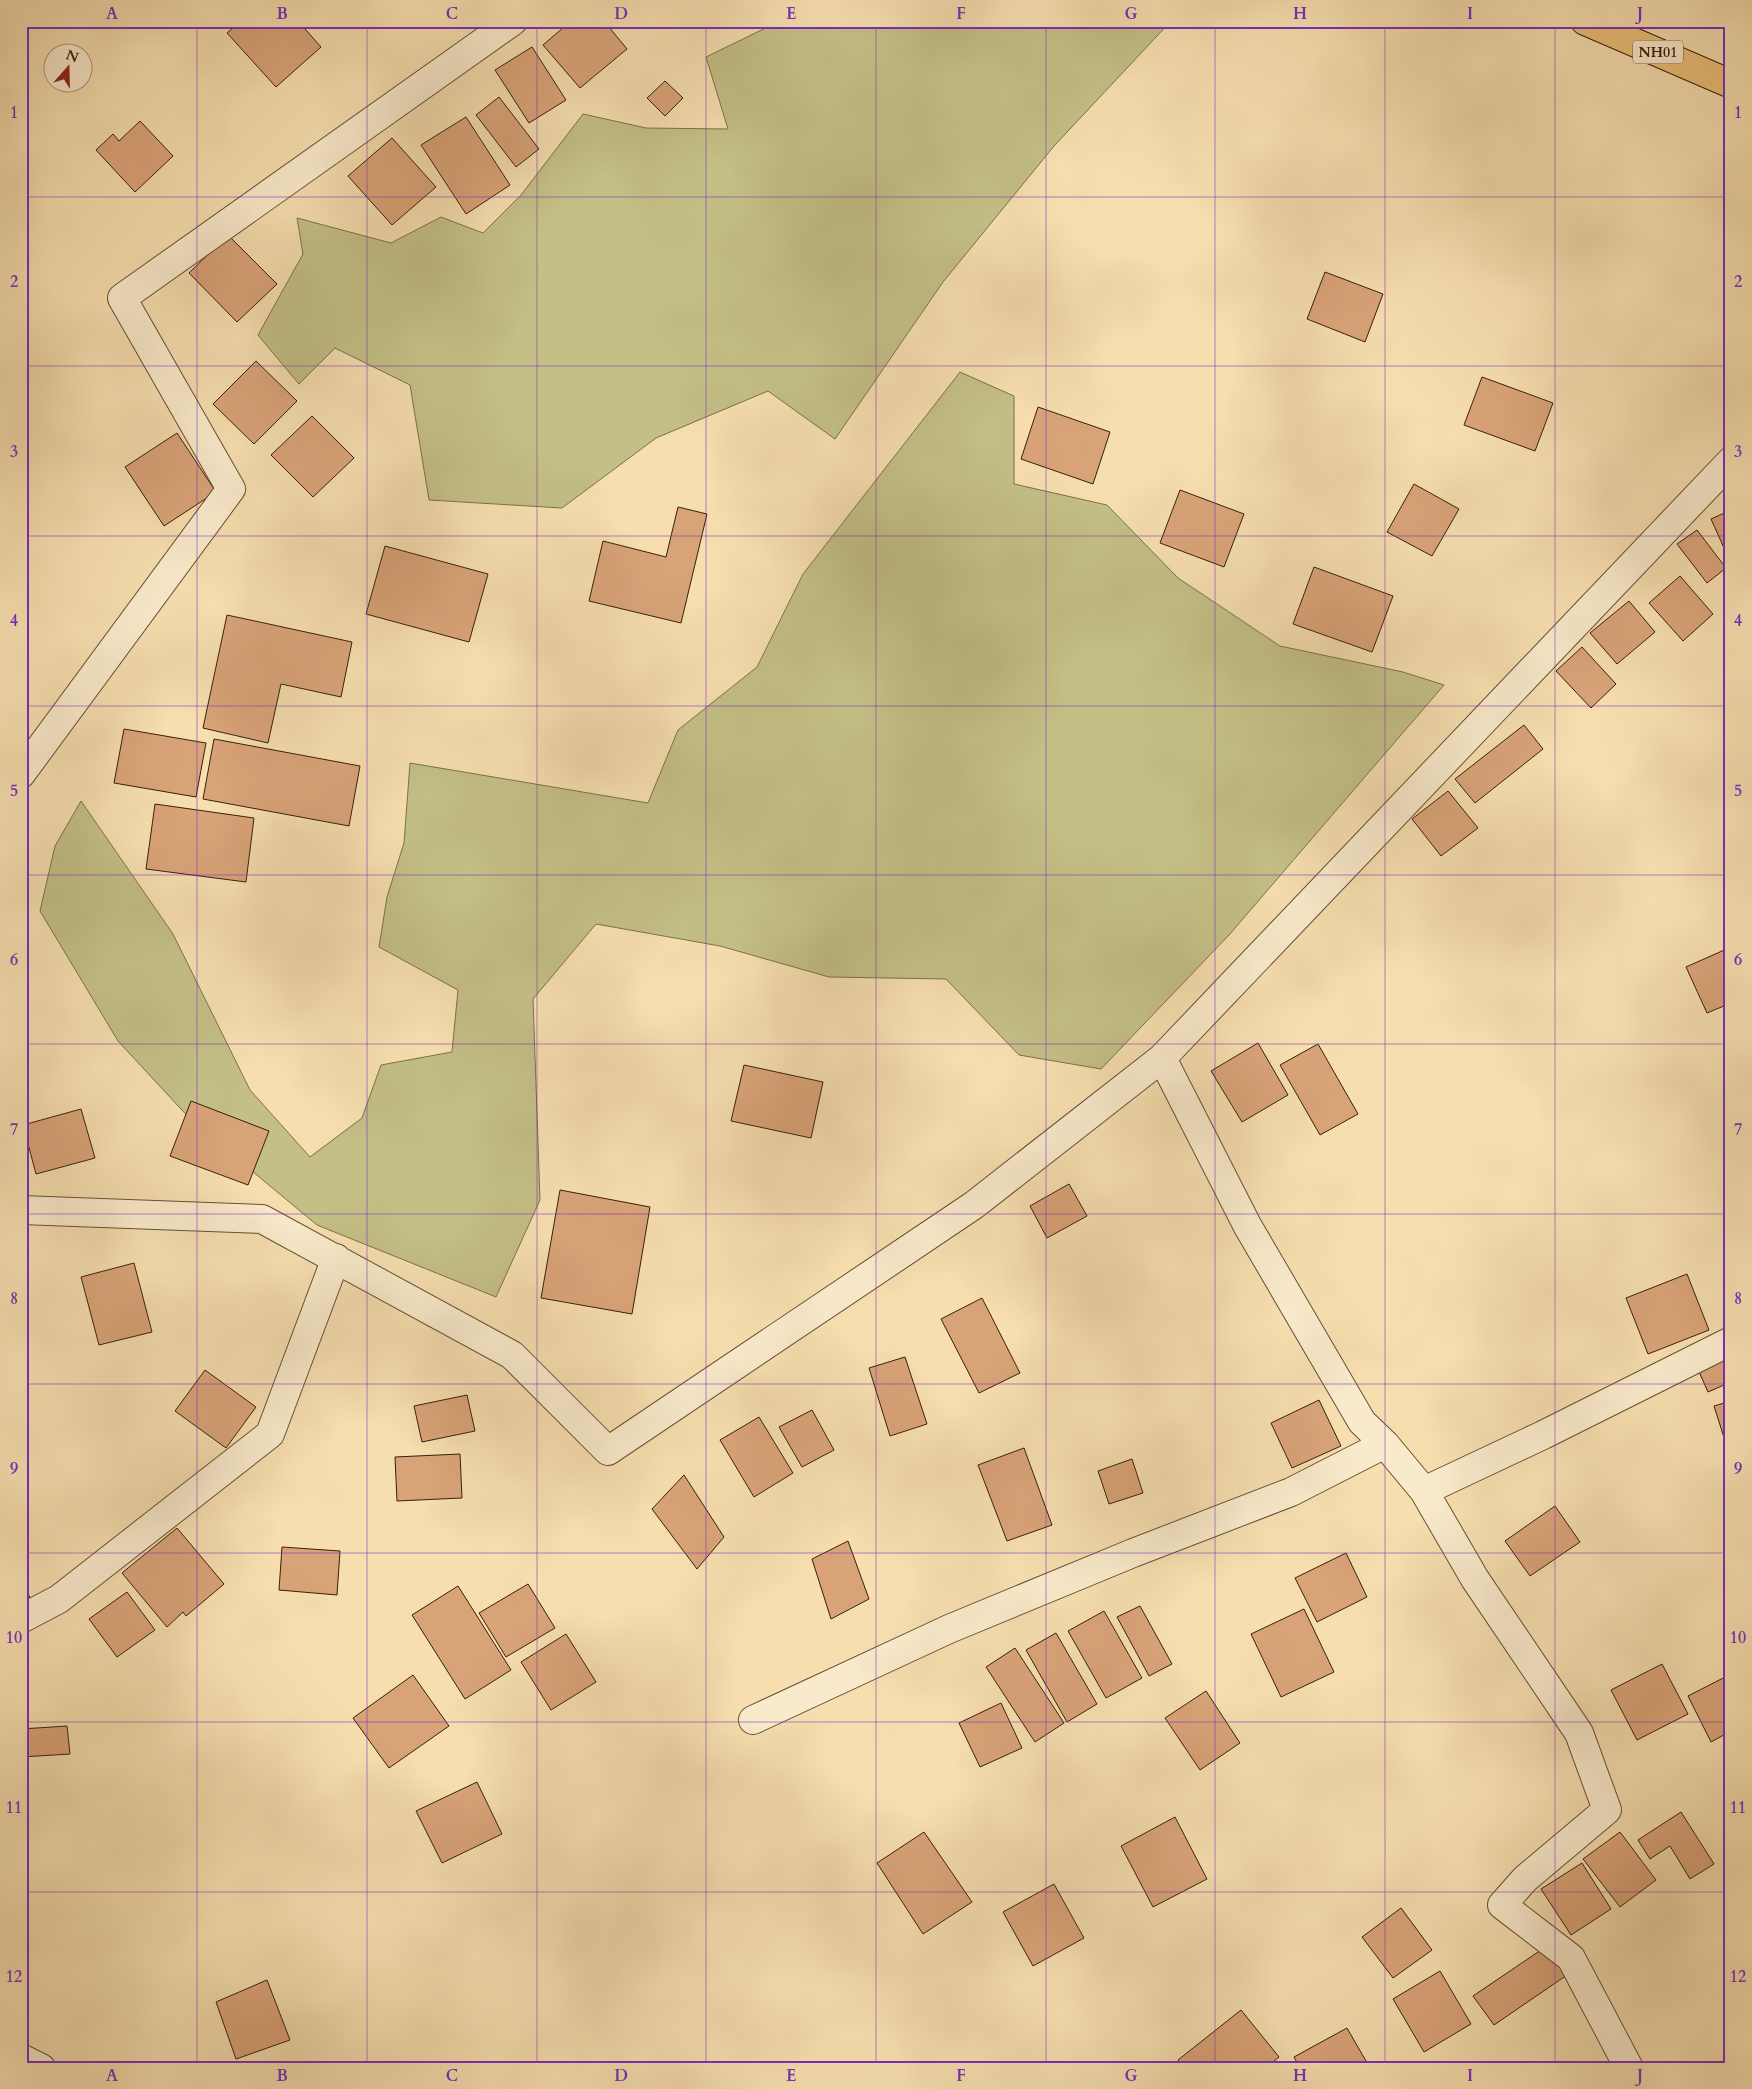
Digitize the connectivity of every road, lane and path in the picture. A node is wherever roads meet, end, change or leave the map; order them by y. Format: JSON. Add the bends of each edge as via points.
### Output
{"nodes":[{"id":1,"x":513,"y":21,"type":"edge"},
{"id":2,"x":1585,"y":21,"type":"edge"},
{"id":3,"x":1731,"y":84,"type":"edge"},
{"id":4,"x":1731,"y":461,"type":"edge"},
{"id":5,"x":21,"y":774,"type":"edge"},
{"id":6,"x":1162,"y":1058,"type":"junction"},
{"id":7,"x":21,"y":1210,"type":"edge"},
{"id":8,"x":336,"y":1258,"type":"junction"},
{"id":9,"x":1731,"y":1341,"type":"edge"},
{"id":10,"x":1385,"y":1444,"type":"junction"},
{"id":11,"x":1424,"y":1491,"type":"junction"},
{"id":12,"x":21,"y":1619,"type":"edge"},
{"id":13,"x":753,"y":1720,"type":"dead end"},
{"id":14,"x":21,"y":2058,"type":"edge"},
{"id":15,"x":41,"y":2068,"type":"edge"},
{"id":16,"x":1629,"y":2068,"type":"edge"}],
"edges":[{"from":1,"to":5,"type":"street","via":[[122,298],[231,489]]},
{"from":2,"to":3,"type":"highway","number":"NH01"},
{"from":4,"to":6,"type":"street"},
{"from":6,"to":8,"type":"street","via":[[974,1205],[608,1451],[512,1355]]},
{"from":6,"to":10,"type":"street","via":[[1247,1225],[1362,1422]]},
{"from":7,"to":8,"type":"street","via":[[262,1219]]},
{"from":8,"to":12,"type":"street","via":[[270,1434],[58,1598]]},
{"from":9,"to":11,"type":"street"},
{"from":10,"to":11,"type":"street"},
{"from":10,"to":13,"type":"street","via":[[1291,1492],[949,1629]]},
{"from":11,"to":16,"type":"street","via":[[1475,1580],[1578,1733],[1608,1810],[1525,1879],[1502,1905],[1571,1958]]},
{"from":14,"to":15,"type":"street"}]}
